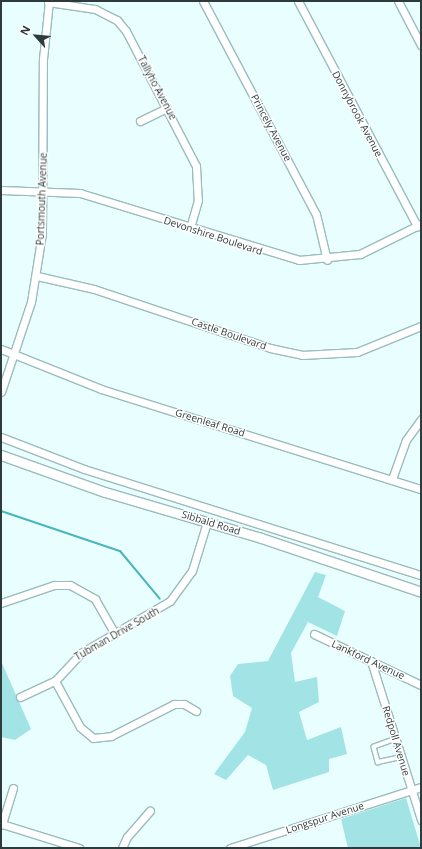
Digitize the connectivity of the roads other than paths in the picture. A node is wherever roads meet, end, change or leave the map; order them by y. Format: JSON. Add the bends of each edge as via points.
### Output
{"nodes":[{"id":1,"x":203,"y":1,"type":"edge"},
{"id":2,"x":298,"y":1,"type":"edge"},
{"id":3,"x":398,"y":1,"type":"edge"},
{"id":4,"x":48,"y":2,"type":"edge"},
{"id":5,"x":421,"y":45,"type":"edge"},
{"id":6,"x":167,"y":108,"type":"junction"},
{"id":7,"x":140,"y":121,"type":"dead end"},
{"id":8,"x":1,"y":190,"type":"edge"},
{"id":9,"x":43,"y":190,"type":"junction"},
{"id":10,"x":419,"y":225,"type":"edge"},
{"id":11,"x":190,"y":228,"type":"junction"},
{"id":12,"x":327,"y":260,"type":"junction"},
{"id":13,"x":37,"y":276,"type":"junction"},
{"id":14,"x":421,"y":326,"type":"edge"},
{"id":15,"x":1,"y":349,"type":"edge"},
{"id":16,"x":16,"y":355,"type":"junction"},
{"id":17,"x":1,"y":392,"type":"edge"},
{"id":18,"x":421,"y":420,"type":"edge"},
{"id":19,"x":1,"y":437,"type":"edge"},
{"id":20,"x":1,"y":455,"type":"edge"},
{"id":21,"x":392,"y":480,"type":"junction"},
{"id":22,"x":421,"y":489,"type":"edge"},
{"id":23,"x":207,"y":522,"type":"junction"},
{"id":24,"x":421,"y":575,"type":"edge"},
{"id":25,"x":421,"y":592,"type":"edge"},
{"id":26,"x":1,"y":603,"type":"edge"},
{"id":27,"x":115,"y":634,"type":"junction"},
{"id":28,"x":314,"y":634,"type":"dead end"},
{"id":29,"x":371,"y":662,"type":"junction"},
{"id":30,"x":55,"y":681,"type":"junction"},
{"id":31,"x":421,"y":685,"type":"edge"},
{"id":32,"x":20,"y":697,"type":"dead end"},
{"id":33,"x":196,"y":711,"type":"dead end"},
{"id":34,"x":396,"y":739,"type":"junction"},
{"id":35,"x":401,"y":757,"type":"junction"},
{"id":36,"x":421,"y":787,"type":"edge"},
{"id":37,"x":13,"y":788,"type":"dead end"},
{"id":38,"x":412,"y":790,"type":"junction"},
{"id":39,"x":150,"y":811,"type":"dead end"},
{"id":40,"x":421,"y":820,"type":"edge"},
{"id":41,"x":79,"y":848,"type":"edge"},
{"id":42,"x":122,"y":848,"type":"edge"},
{"id":43,"x":230,"y":848,"type":"edge"}],
"edges":[{"from":1,"to":12,"type":"street","name":"Princely Avenue","via":[[316,214]]},
{"from":2,"to":10,"type":"street","name":"Donnybrook Avenue"},
{"from":3,"to":5,"type":"street"},
{"from":4,"to":6,"type":"street","name":"Tallyho Avenue","via":[[95,9],[117,20],[126,31]]},
{"from":4,"to":9,"type":"street","name":"Portsmouth Avenue","via":[[43,59]]},
{"from":6,"to":7,"type":"street"},
{"from":6,"to":11,"type":"street","name":"Tallyho Avenue","via":[[191,153],[199,178],[198,200]]},
{"from":8,"to":9,"type":"street","name":"Devonshire Boulevard"},
{"from":9,"to":11,"type":"street","name":"Devonshire Boulevard","via":[[91,196]]},
{"from":9,"to":13,"type":"street","name":"Portsmouth Avenue"},
{"from":10,"to":12,"type":"street","name":"Devonshire Boulevard","via":[[360,254]]},
{"from":11,"to":12,"type":"street","name":"Devonshire Boulevard","via":[[286,258]]},
{"from":13,"to":14,"type":"street","name":"Castle Boulevard","via":[[94,289],[270,348],[302,355],[357,352]]},
{"from":13,"to":16,"type":"street","name":"Portsmouth Avenue"},
{"from":15,"to":16,"type":"street","name":"Greenleaf Road"},
{"from":16,"to":17,"type":"street","name":"Portsmouth Avenue"},
{"from":16,"to":21,"type":"street","name":"Greenleaf Road","via":[[101,389]]},
{"from":18,"to":21,"type":"street","via":[[406,440]]},
{"from":19,"to":24,"type":"street","via":[[84,469]]},
{"from":20,"to":23,"type":"street","name":"Sibbald Road","via":[[105,492]]},
{"from":21,"to":22,"type":"street","name":"Greenleaf Road"},
{"from":23,"to":25,"type":"street","name":"Sibbald Road"},
{"from":23,"to":27,"type":"street","name":"Tubman Drive South","via":[[192,571],[180,591],[160,610]]},
{"from":26,"to":27,"type":"street","via":[[54,585],[70,585],[95,599]]},
{"from":27,"to":30,"type":"street","name":"Tubman Drive South","via":[[74,658]]},
{"from":28,"to":29,"type":"street","name":"Lankford Avenue"},
{"from":29,"to":31,"type":"street","name":"Lankford Avenue"},
{"from":29,"to":34,"type":"street","name":"Redpoll Avenue"},
{"from":30,"to":32,"type":"street"},
{"from":30,"to":33,"type":"street","via":[[80,727],[93,738],[111,736],[174,704],[184,704]]},
{"from":34,"to":35,"type":"street","name":"Redpoll Avenue"},
{"from":34,"to":35,"type":"lane","via":[[374,747],[378,762]]},
{"from":35,"to":38,"type":"street","name":"Redpoll Avenue"},
{"from":36,"to":38,"type":"street","name":"Longspur Avenue"},
{"from":37,"to":41,"type":"street","via":[[2,824]]},
{"from":38,"to":40,"type":"street","name":"Redpoll Avenue"},
{"from":38,"to":43,"type":"street","name":"Longspur Avenue"},
{"from":39,"to":42,"type":"street","via":[[127,837]]}]}
